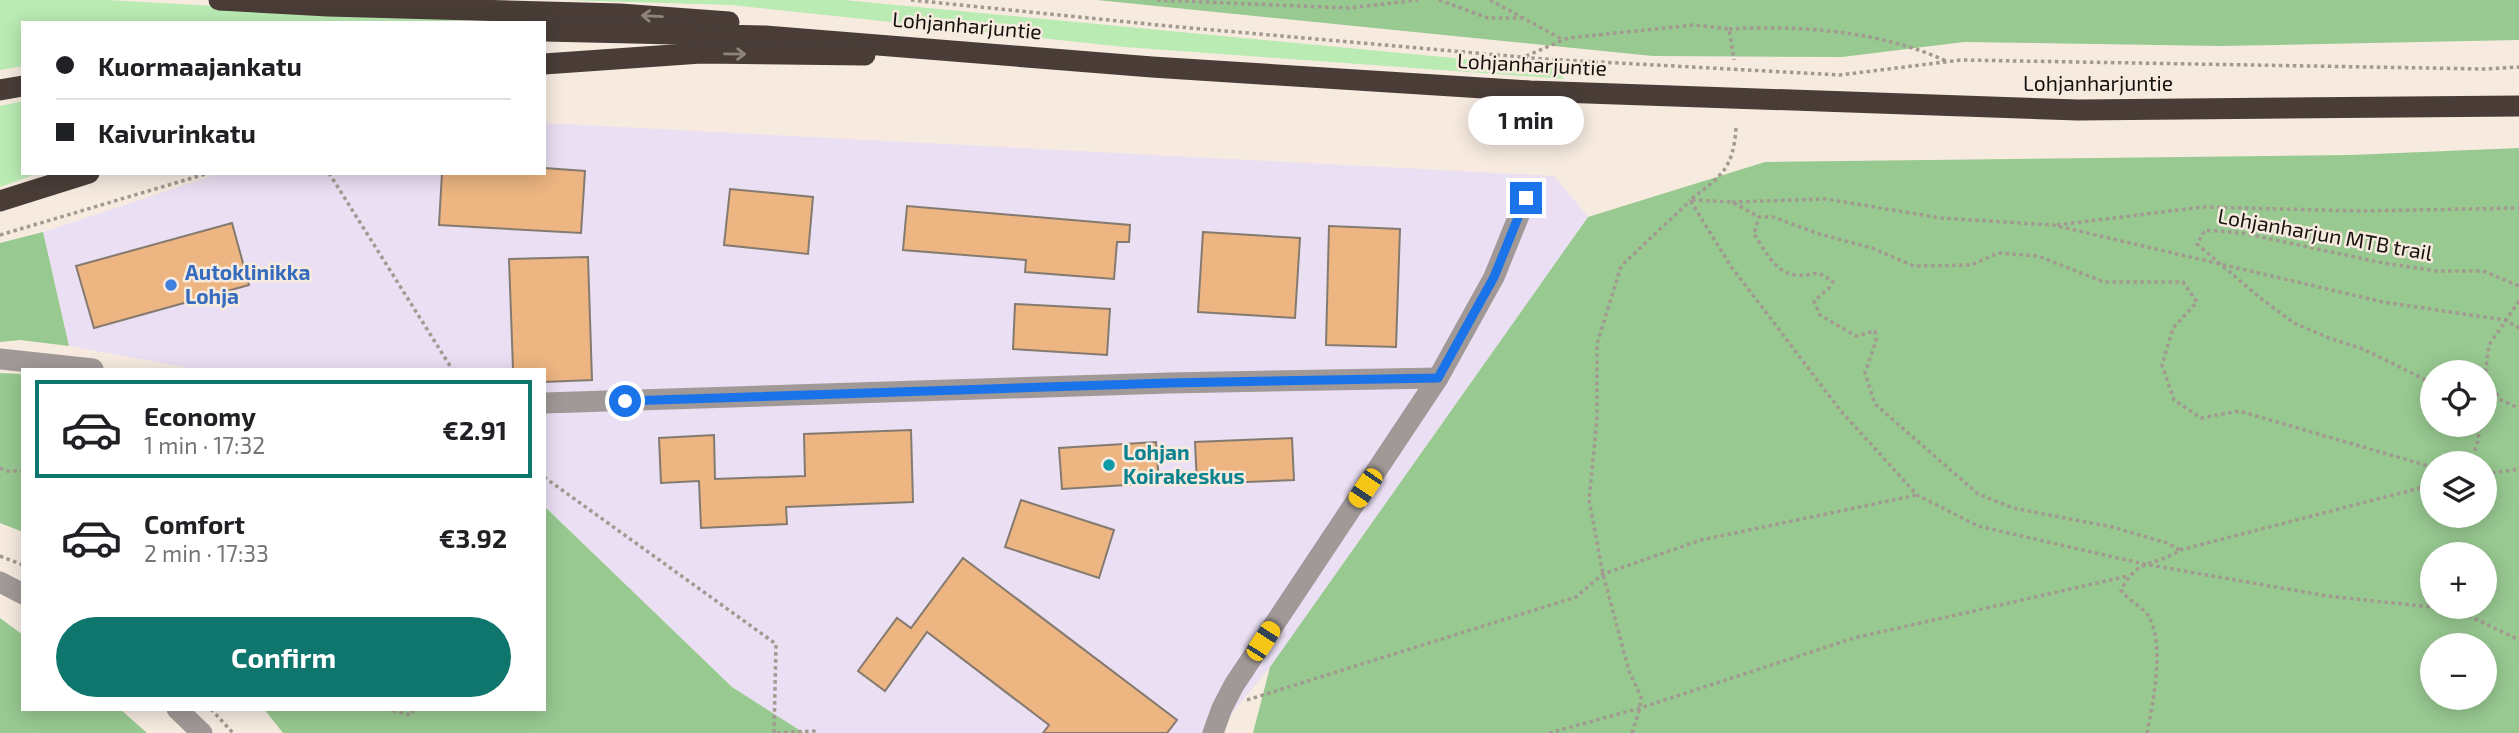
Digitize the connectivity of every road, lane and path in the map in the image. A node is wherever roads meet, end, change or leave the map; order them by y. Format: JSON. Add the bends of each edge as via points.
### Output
{"nodes":[{"id":1,"x":219,"y":0,"type":"edge"},
{"id":2,"x":911,"y":0,"type":"edge"},
{"id":3,"x":1157,"y":0,"type":"edge"},
{"id":4,"x":1418,"y":0,"type":"edge"},
{"id":5,"x":1439,"y":0,"type":"edge"},
{"id":6,"x":1490,"y":0,"type":"edge"},
{"id":7,"x":1522,"y":18,"type":"junction"},
{"id":8,"x":1729,"y":29,"type":"junction"},
{"id":9,"x":546,"y":31,"type":"edge"},
{"id":10,"x":1568,"y":38,"type":"junction"},
{"id":11,"x":1563,"y":40,"type":"junction"},
{"id":12,"x":866,"y":43,"type":"junction"},
{"id":13,"x":1014,"y":55,"type":"junction"},
{"id":14,"x":1524,"y":57,"type":"junction"},
{"id":15,"x":1948,"y":62,"type":"junction"},
{"id":16,"x":546,"y":64,"type":"edge"},
{"id":17,"x":2519,"y":67,"type":"edge"},
{"id":18,"x":21,"y":86,"type":"edge"},
{"id":19,"x":0,"y":90,"type":"edge"},
{"id":20,"x":2519,"y":106,"type":"edge"},
{"id":21,"x":1736,"y":128,"type":"dead end"},
{"id":22,"x":83,"y":175,"type":"edge"},
{"id":23,"x":202,"y":175,"type":"edge"},
{"id":24,"x":330,"y":175,"type":"edge"},
{"id":25,"x":1526,"y":198,"type":"dead end"},
{"id":26,"x":1690,"y":200,"type":"junction"},
{"id":27,"x":0,"y":201,"type":"edge"},
{"id":28,"x":1732,"y":202,"type":"junction"},
{"id":29,"x":2519,"y":208,"type":"edge"},
{"id":30,"x":1759,"y":217,"type":"junction"},
{"id":31,"x":2053,"y":225,"type":"junction"},
{"id":32,"x":0,"y":235,"type":"edge"},
{"id":33,"x":2223,"y":266,"type":"junction"},
{"id":34,"x":2519,"y":286,"type":"edge"},
{"id":35,"x":2519,"y":301,"type":"edge"},
{"id":36,"x":2505,"y":320,"type":"junction"},
{"id":37,"x":2519,"y":328,"type":"edge"},
{"id":38,"x":0,"y":359,"type":"edge"},
{"id":39,"x":84,"y":368,"type":"edge"},
{"id":40,"x":451,"y":368,"type":"edge"},
{"id":41,"x":2420,"y":377,"type":"edge"},
{"id":42,"x":1438,"y":378,"type":"junction"},
{"id":43,"x":546,"y":403,"type":"edge"},
{"id":44,"x":2519,"y":408,"type":"edge"},
{"id":45,"x":2420,"y":464,"type":"edge"},
{"id":46,"x":0,"y":468,"type":"edge"},
{"id":47,"x":2519,"y":469,"type":"edge"},
{"id":48,"x":21,"y":471,"type":"edge"},
{"id":49,"x":2497,"y":472,"type":"edge"},
{"id":50,"x":546,"y":478,"type":"edge"},
{"id":51,"x":2420,"y":488,"type":"edge"},
{"id":52,"x":1917,"y":495,"type":"junction"},
{"id":53,"x":2180,"y":550,"type":"junction"},
{"id":54,"x":0,"y":556,"type":"edge"},
{"id":55,"x":21,"y":564,"type":"edge"},
{"id":56,"x":2144,"y":564,"type":"junction"},
{"id":57,"x":1603,"y":574,"type":"junction"},
{"id":58,"x":2128,"y":576,"type":"junction"},
{"id":59,"x":0,"y":582,"type":"edge"},
{"id":60,"x":21,"y":593,"type":"edge"},
{"id":61,"x":2420,"y":606,"type":"edge"},
{"id":62,"x":2476,"y":619,"type":"edge"},
{"id":63,"x":2519,"y":640,"type":"edge"},
{"id":64,"x":1222,"y":708,"type":"junction"},
{"id":65,"x":1640,"y":708,"type":"junction"},
{"id":66,"x":179,"y":711,"type":"edge"},
{"id":67,"x":213,"y":711,"type":"edge"},
{"id":68,"x":394,"y":711,"type":"edge"},
{"id":69,"x":413,"y":711,"type":"edge"},
{"id":70,"x":202,"y":733,"type":"edge"},
{"id":71,"x":233,"y":733,"type":"edge"},
{"id":72,"x":814,"y":733,"type":"edge"},
{"id":73,"x":1213,"y":733,"type":"edge"},
{"id":74,"x":1549,"y":733,"type":"edge"},
{"id":75,"x":1632,"y":733,"type":"edge"},
{"id":76,"x":2147,"y":733,"type":"edge"}],
"edges":[{"from":12,"to":1,"type":"highway","one_way":true,"via":[[695,18]]},
{"from":2,"to":14,"type":"path"},
{"from":3,"to":4,"type":"path","via":[[1324,8]]},
{"from":5,"to":7,"type":"path","via":[[1488,18]]},
{"from":6,"to":7,"type":"path"},
{"from":7,"to":11,"type":"path"},
{"from":8,"to":10,"type":"path","via":[[1694,25]]},
{"from":8,"to":10,"type":"path","via":[[1734,60],[1728,30],[1693,27]]},
{"from":8,"to":15,"type":"path","via":[[1842,34],[1894,42]]},
{"from":9,"to":12,"type":"highway","name":"Lohjanharjuntie","via":[[696,33]]},
{"from":10,"to":11,"type":"path"},
{"from":11,"to":14,"type":"path"},
{"from":12,"to":13,"type":"highway","name":"Lohjanharjuntie"},
{"from":16,"to":13,"type":"highway","one_way":true,"via":[[701,53]]},
{"from":13,"to":20,"type":"highway","name":"Lohjanharjuntie","via":[[1516,90],[2077,110]]},
{"from":14,"to":15,"type":"path","via":[[1840,75]]},
{"from":15,"to":17,"type":"path"},
{"from":18,"to":19,"type":"highway"},
{"from":21,"to":26,"type":"path","via":[[1734,151],[1723,175]]},
{"from":22,"to":27,"type":"highway"},
{"from":23,"to":32,"type":"path"},
{"from":24,"to":40,"type":"path"},
{"from":25,"to":42,"type":"street","via":[[1494,277]]},
{"from":26,"to":28,"type":"path"},
{"from":26,"to":52,"type":"path","via":[[1730,265],[1840,410]]},
{"from":26,"to":57,"type":"path","via":[[1621,266],[1597,344],[1597,419],[1589,500]]},
{"from":28,"to":30,"type":"path"},
{"from":28,"to":31,"type":"path","via":[[1826,199],[1941,218]]},
{"from":29,"to":31,"type":"path","via":[[2360,211],[2202,207]]},
{"from":30,"to":45,"type":"path","via":[[1773,217],[1872,248],[1914,266],[1971,265],[1998,253],[2038,256],[2104,282],[2183,282],[2197,302],[2173,328],[2162,365],[2174,400],[2201,418],[2239,411]]},
{"from":30,"to":53,"type":"path","via":[[1754,234],[1777,267],[1795,275],[1817,272],[1833,281],[1814,301],[1820,315],[1856,336],[1875,331],[1877,341],[1865,373],[1875,404],[1978,494],[2013,508],[2112,527]]},
{"from":31,"to":33,"type":"path"},
{"from":33,"to":34,"type":"path","name":"Lohjanharjun MTB trail","via":[[2197,244],[2205,230],[2437,271],[2483,271]]},
{"from":33,"to":36,"type":"path","via":[[2383,302]]},
{"from":33,"to":41,"type":"path","name":"Lohjanharjun MTB trail","via":[[2294,323]]},
{"from":35,"to":36,"type":"path"},
{"from":36,"to":37,"type":"path"},
{"from":36,"to":44,"type":"path","via":[[2489,345],[2485,377],[2501,400]]},
{"from":38,"to":39,"type":"street"},
{"from":42,"to":43,"type":"street"},
{"from":42,"to":64,"type":"street"},
{"from":46,"to":48,"type":"path"},
{"from":47,"to":49,"type":"path"},
{"from":50,"to":72,"type":"path","via":[[776,644],[774,733]]},
{"from":51,"to":53,"type":"path"},
{"from":52,"to":56,"type":"path","via":[[1978,526]]},
{"from":52,"to":57,"type":"path","via":[[1701,540]]},
{"from":53,"to":56,"type":"path"},
{"from":54,"to":55,"type":"path"},
{"from":56,"to":58,"type":"path"},
{"from":56,"to":61,"type":"path","via":[[2328,596]]},
{"from":57,"to":64,"type":"path","via":[[1576,597]]},
{"from":57,"to":65,"type":"path","via":[[1629,671],[1641,697]]},
{"from":58,"to":65,"type":"path","via":[[1854,638]]},
{"from":58,"to":76,"type":"path","via":[[2121,590],[2148,615],[2156,638]]},
{"from":59,"to":60,"type":"street"},
{"from":62,"to":63,"type":"path"},
{"from":64,"to":73,"type":"street"},
{"from":65,"to":74,"type":"path"},
{"from":65,"to":75,"type":"path"},
{"from":66,"to":70,"type":"street"},
{"from":67,"to":71,"type":"path"},
{"from":68,"to":69,"type":"path","via":[[411,715]]}]}
